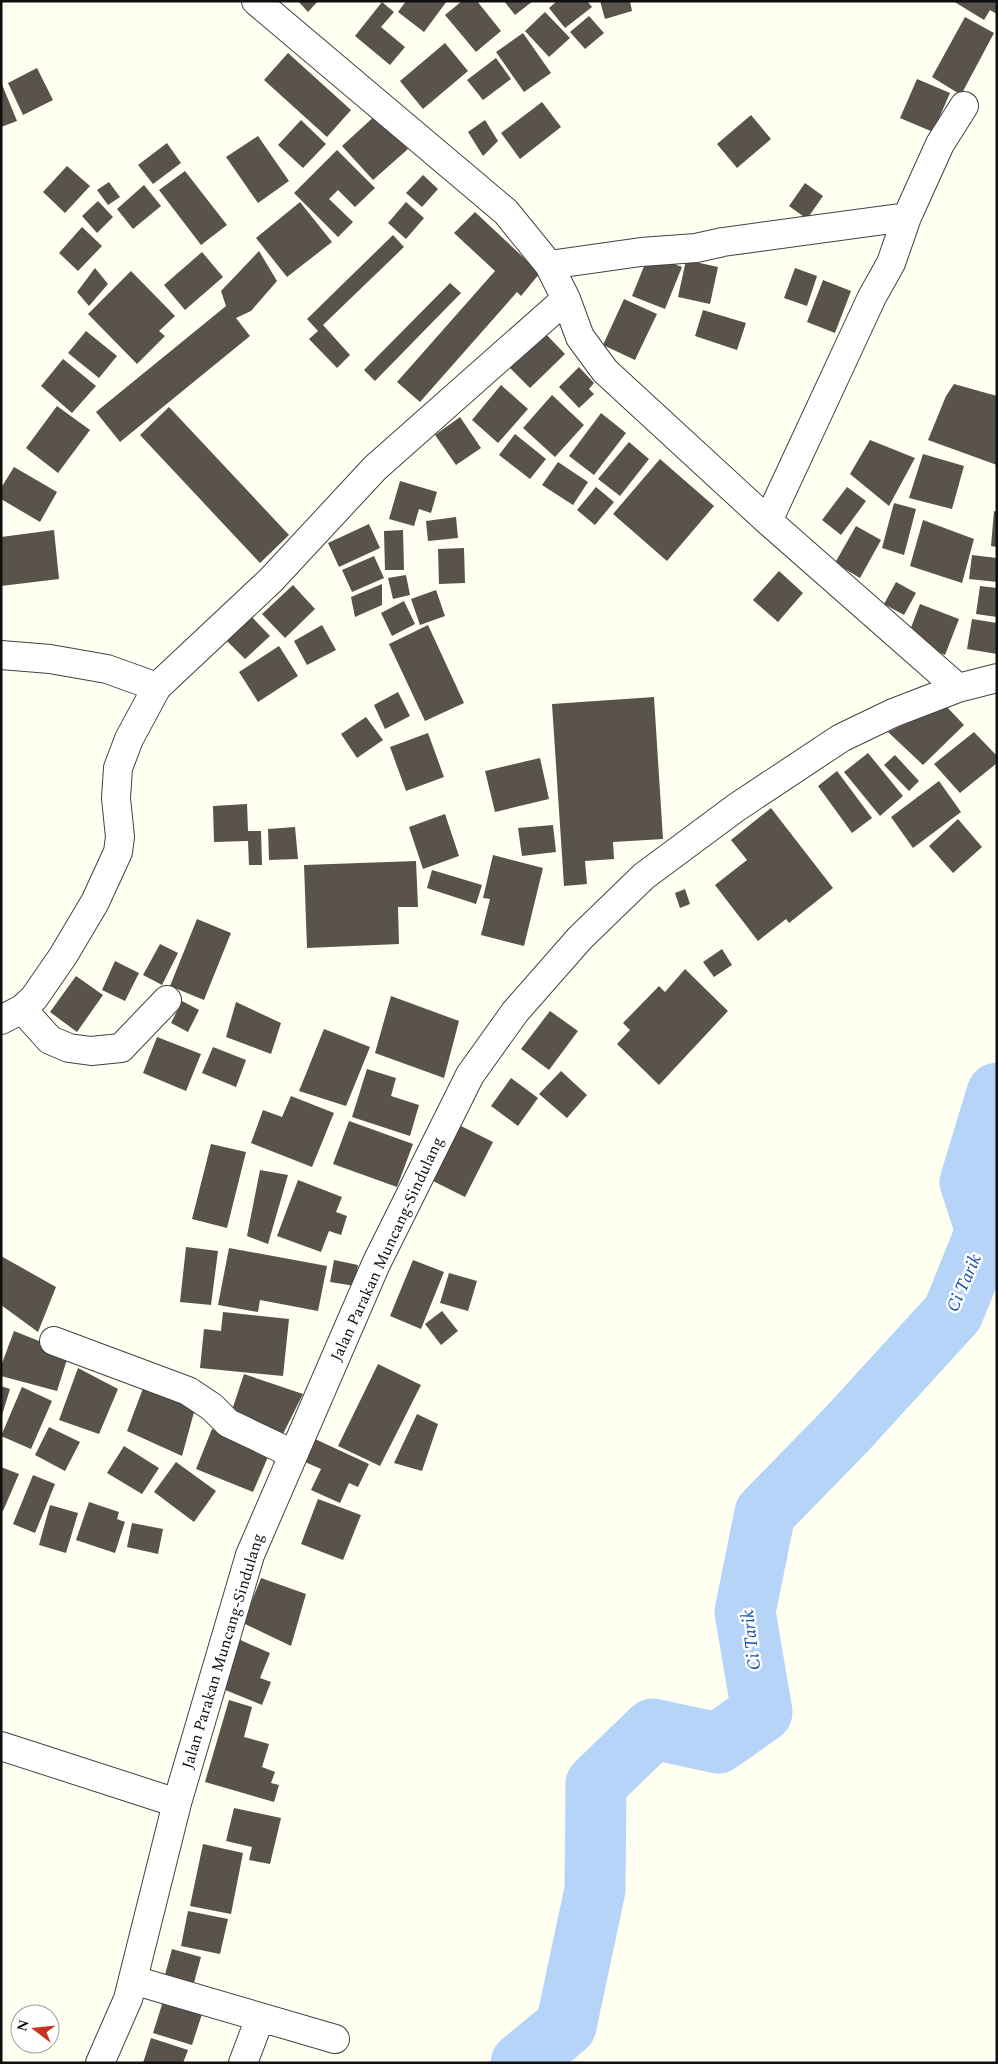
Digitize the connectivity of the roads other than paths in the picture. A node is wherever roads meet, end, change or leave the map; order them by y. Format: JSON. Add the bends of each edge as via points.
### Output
{"nodes":[{"id":1,"x":261,"y":3,"type":"edge"},
{"id":2,"x":964,"y":106,"type":"dead end"},
{"id":3,"x":907,"y":217,"type":"junction"},
{"id":4,"x":558,"y":281,"type":"junction"},
{"id":5,"x":768,"y":521,"type":"junction"},
{"id":6,"x":1,"y":655,"type":"edge"},
{"id":7,"x":997,"y":678,"type":"edge"},
{"id":8,"x":157,"y":687,"type":"junction"},
{"id":9,"x":958,"y":688,"type":"junction"},
{"id":10,"x":167,"y":1000,"type":"dead end"},
{"id":11,"x":21,"y":1017,"type":"edge"},
{"id":12,"x":54,"y":1341,"type":"dead end"},
{"id":13,"x":293,"y":1454,"type":"junction"},
{"id":14,"x":1,"y":1746,"type":"edge"},
{"id":15,"x":177,"y":1803,"type":"junction"},
{"id":16,"x":133,"y":1980,"type":"junction"},
{"id":17,"x":260,"y":2018,"type":"junction"},
{"id":18,"x":335,"y":2039,"type":"dead end"},
{"id":19,"x":100,"y":2063,"type":"edge"},
{"id":20,"x":243,"y":2063,"type":"edge"}],
"edges":[{"from":1,"to":4,"type":"street","via":[[506,212]]},
{"from":2,"to":3,"type":"street","via":[[940,144]]},
{"from":3,"to":4,"type":"street","via":[[696,248],[641,252]]},
{"from":3,"to":5,"type":"street","via":[[894,253]]},
{"from":4,"to":5,"type":"street","via":[[580,337],[605,371]]},
{"from":4,"to":8,"type":"street","via":[[375,468],[271,580]]},
{"from":5,"to":9,"type":"street"},
{"from":6,"to":8,"type":"street","via":[[107,669]]},
{"from":7,"to":9,"type":"street","name":"Jalan Parakan Muncang-Sindulang"},
{"from":8,"to":11,"type":"street","via":[[129,739],[118,768],[118,852],[95,902]]},
{"from":9,"to":13,"type":"street","name":"Jalan Parakan Muncang-Sindulang","via":[[893,713],[841,738],[737,807],[644,876],[580,938],[515,1012],[470,1075],[376,1264]]},
{"from":10,"to":11,"type":"street","via":[[121,1048],[91,1051],[69,1048],[50,1040]]},
{"from":12,"to":13,"type":"street","via":[[188,1391],[228,1423]]},
{"from":13,"to":15,"type":"street","name":"Jalan Parakan Muncang-Sindulang","via":[[250,1555]]},
{"from":14,"to":15,"type":"street"},
{"from":15,"to":16,"type":"street","name":"Jalan Parakan Muncang-Sindulang"},
{"from":16,"to":17,"type":"street"},
{"from":16,"to":19,"type":"street","name":"Jalan Parakan Muncang-Sindulang"},
{"from":17,"to":18,"type":"street"},
{"from":17,"to":20,"type":"street"}]}
